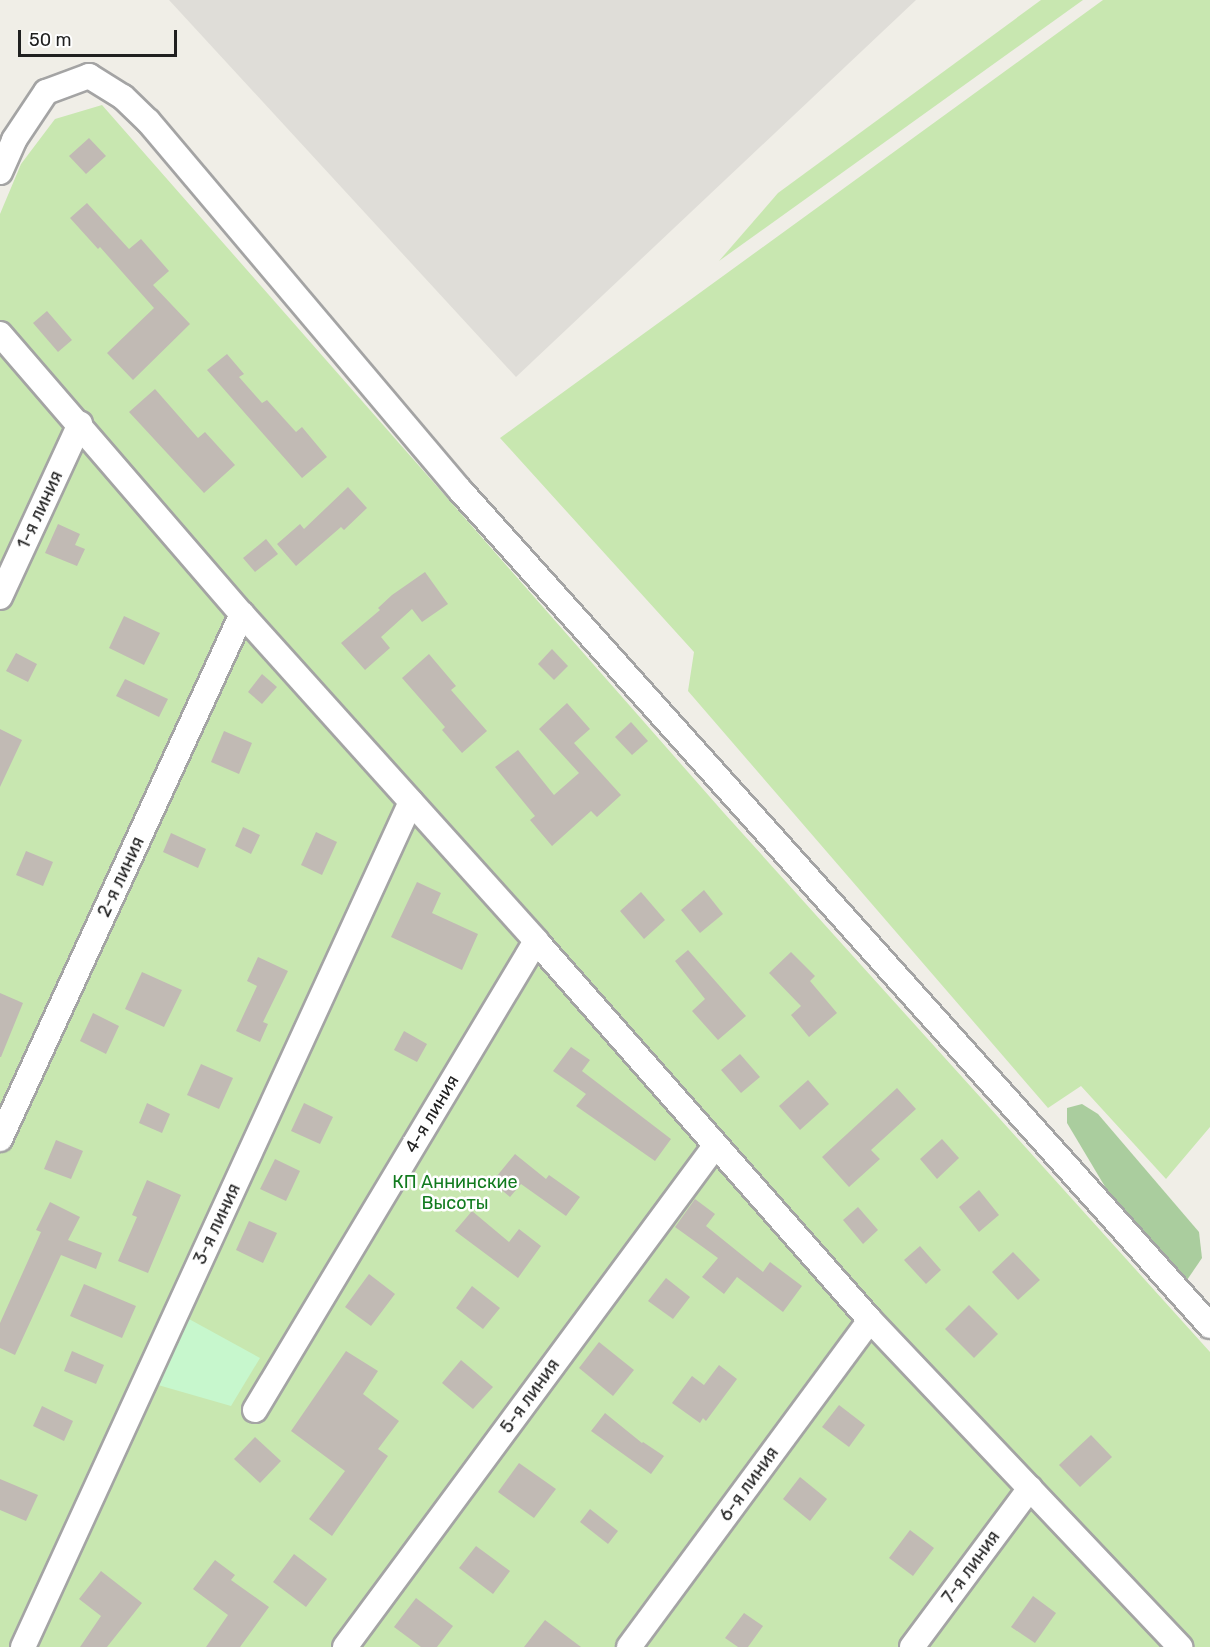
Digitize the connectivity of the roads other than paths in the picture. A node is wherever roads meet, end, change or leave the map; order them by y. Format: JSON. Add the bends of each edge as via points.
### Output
{"nodes":[{"id":1,"x":0,"y":172,"type":"edge"},
{"id":2,"x":0,"y":334,"type":"edge"},
{"id":3,"x":80,"y":424,"type":"junction"},
{"id":4,"x":0,"y":597,"type":"edge"},
{"id":5,"x":242,"y":614,"type":"junction"},
{"id":6,"x":411,"y":802,"type":"junction"},
{"id":7,"x":536,"y":941,"type":"junction"},
{"id":8,"x":0,"y":1139,"type":"edge"},
{"id":9,"x":715,"y":1146,"type":"junction"},
{"id":10,"x":870,"y":1320,"type":"junction"},
{"id":11,"x":1210,"y":1326,"type":"edge"},
{"id":12,"x":255,"y":1410,"type":"dead end"},
{"id":13,"x":1030,"y":1488,"type":"junction"},
{"id":14,"x":23,"y":1647,"type":"edge"},
{"id":15,"x":345,"y":1647,"type":"edge"},
{"id":16,"x":629,"y":1647,"type":"edge"},
{"id":17,"x":912,"y":1647,"type":"edge"},
{"id":18,"x":1180,"y":1647,"type":"edge"}],
"edges":[{"from":1,"to":11,"type":"street","via":[[14,140],[46,92],[89,75],[123,97],[460,490]]},
{"from":2,"to":3,"type":"street"},
{"from":3,"to":4,"type":"street","name":"1-я линия"},
{"from":3,"to":5,"type":"street"},
{"from":5,"to":6,"type":"street"},
{"from":5,"to":8,"type":"street","name":"2-я линия"},
{"from":6,"to":7,"type":"street"},
{"from":6,"to":14,"type":"street","name":"3-я линия"},
{"from":7,"to":9,"type":"street"},
{"from":7,"to":12,"type":"street","name":"4-я линия"},
{"from":9,"to":10,"type":"street"},
{"from":9,"to":15,"type":"street","name":"5-я линия"},
{"from":10,"to":13,"type":"street"},
{"from":10,"to":16,"type":"street","name":"6-я линия"},
{"from":13,"to":17,"type":"street","name":"7-я линия"},
{"from":13,"to":18,"type":"street"}]}
